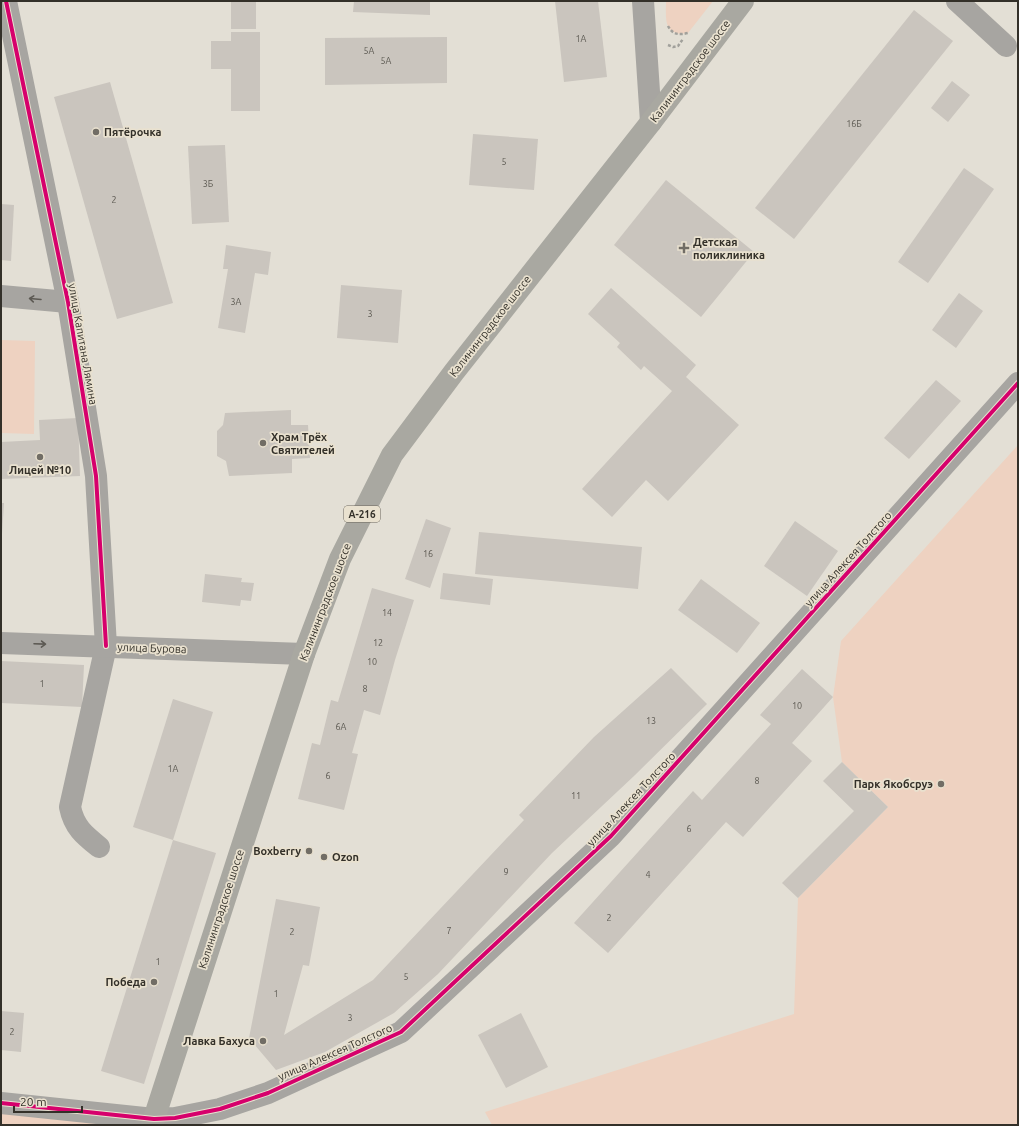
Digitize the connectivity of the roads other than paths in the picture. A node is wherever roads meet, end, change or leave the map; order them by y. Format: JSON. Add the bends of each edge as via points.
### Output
{"nodes":[{"id":1,"x":6,"y":1,"type":"edge"},
{"id":2,"x":643,"y":1,"type":"edge"},
{"id":3,"x":743,"y":1,"type":"edge"},
{"id":4,"x":957,"y":1,"type":"edge"},
{"id":5,"x":1006,"y":46,"type":"dead end"},
{"id":6,"x":651,"y":122,"type":"junction"},
{"id":7,"x":1,"y":296,"type":"edge"},
{"id":8,"x":68,"y":302,"type":"junction"},
{"id":9,"x":1018,"y":383,"type":"edge"},
{"id":10,"x":1,"y":643,"type":"edge"},
{"id":11,"x":106,"y":646,"type":"junction"},
{"id":12,"x":304,"y":654,"type":"junction"},
{"id":13,"x":99,"y":847,"type":"dead end"},
{"id":14,"x":1,"y":1103,"type":"edge"},
{"id":15,"x":153,"y":1122,"type":"edge"}],
"edges":[{"from":1,"to":8,"type":"street","name":"улица Капитана Лямина"},
{"from":2,"to":6,"type":"street"},
{"from":3,"to":6,"type":"main road","name":"Калининградское шоссе","number":"А-216"},
{"from":4,"to":5,"type":"street"},
{"from":6,"to":12,"type":"main road","name":"Калининградское шоссе","number":"А-216","via":[[454,372],[392,455],[340,559]]},
{"from":8,"to":7,"type":"street","one_way":true},
{"from":8,"to":11,"type":"street","name":"улица Капитана Лямина","via":[[96,476]]},
{"from":9,"to":15,"type":"street","name":"улица Алексея Толстого","via":[[611,836],[401,1032],[268,1093],[220,1110]]},
{"from":10,"to":11,"type":"street","name":"улица Бурова","one_way":true},
{"from":11,"to":12,"type":"street","name":"улица Бурова"},
{"from":11,"to":13,"type":"street","name":"улица Капитана Лямина","via":[[70,807],[80,831]]},
{"from":12,"to":15,"type":"main road","name":"Калининградское шоссе","number":"А-216"},
{"from":14,"to":15,"type":"street","name":"улица Алексея Толстого"}]}
